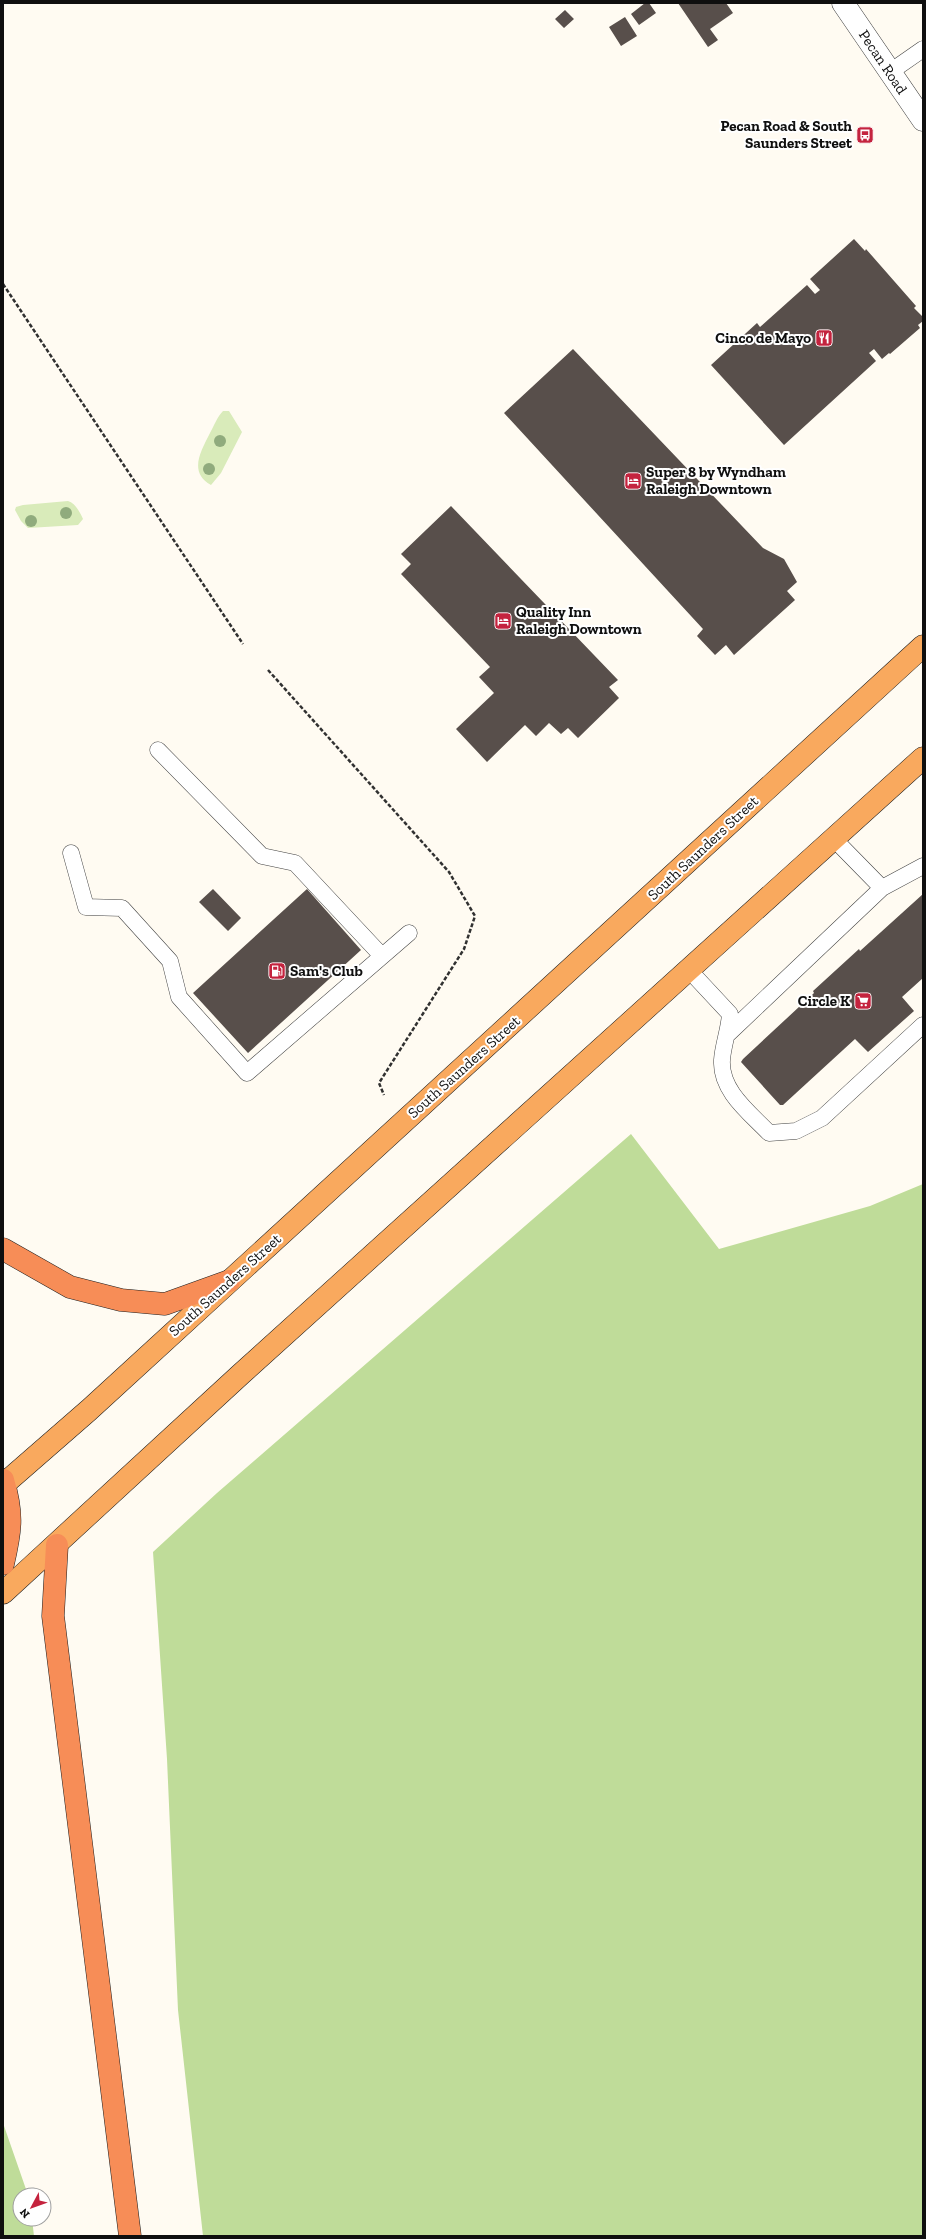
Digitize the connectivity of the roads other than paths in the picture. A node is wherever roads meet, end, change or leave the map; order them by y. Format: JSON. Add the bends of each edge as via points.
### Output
{"nodes":[{"id":1,"x":843,"y":3,"type":"edge"},
{"id":2,"x":923,"y":49,"type":"edge"},
{"id":3,"x":890,"y":72,"type":"junction"},
{"id":4,"x":923,"y":120,"type":"edge"},
{"id":5,"x":923,"y":646,"type":"edge"},
{"id":6,"x":158,"y":750,"type":"dead end"},
{"id":7,"x":923,"y":758,"type":"edge"},
{"id":8,"x":834,"y":839,"type":"junction"},
{"id":9,"x":71,"y":853,"type":"dead end"},
{"id":10,"x":923,"y":866,"type":"edge"},
{"id":11,"x":882,"y":888,"type":"junction"},
{"id":12,"x":408,"y":933,"type":"dead end"},
{"id":13,"x":382,"y":956,"type":"junction"},
{"id":14,"x":688,"y":970,"type":"junction"},
{"id":15,"x":923,"y":1025,"type":"edge"},
{"id":16,"x":728,"y":1034,"type":"junction"},
{"id":17,"x":3,"y":1249,"type":"edge"},
{"id":18,"x":229,"y":1281,"type":"junction"},
{"id":19,"x":3,"y":1483,"type":"edge"},
{"id":20,"x":57,"y":1545,"type":"junction"},
{"id":21,"x":3,"y":1564,"type":"edge"},
{"id":22,"x":3,"y":1593,"type":"edge"},
{"id":23,"x":130,"y":2236,"type":"edge"}],
"edges":[{"from":1,"to":3,"type":"street","name":"Pecan Road"},
{"from":2,"to":3,"type":"lane"},
{"from":3,"to":4,"type":"street","name":"Pecan Road"},
{"from":5,"to":18,"type":"highway","name":"South Saunders Street"},
{"from":6,"to":13,"type":"lane","via":[[262,856],[295,863]]},
{"from":7,"to":8,"type":"highway"},
{"from":8,"to":11,"type":"lane"},
{"from":8,"to":14,"type":"highway"},
{"from":9,"to":13,"type":"lane","via":[[86,907],[122,908],[170,961],[179,996],[248,1073]]},
{"from":10,"to":11,"type":"lane"},
{"from":11,"to":16,"type":"lane"},
{"from":12,"to":13,"type":"lane"},
{"from":14,"to":16,"type":"lane","via":[[730,1014]]},
{"from":14,"to":20,"type":"highway","via":[[241,1374]]},
{"from":15,"to":16,"type":"lane","via":[[822,1118],[796,1131],[769,1133],[731,1094],[723,1074],[722,1060]]},
{"from":17,"to":18,"type":"highway","via":[[70,1288],[121,1300],[165,1304]]},
{"from":18,"to":19,"type":"highway","name":"South Saunders Street"},
{"from":19,"to":21,"type":"highway","via":[[10,1506],[11,1529]]},
{"from":20,"to":22,"type":"highway"},
{"from":20,"to":23,"type":"highway","via":[[53,1616]]}]}
